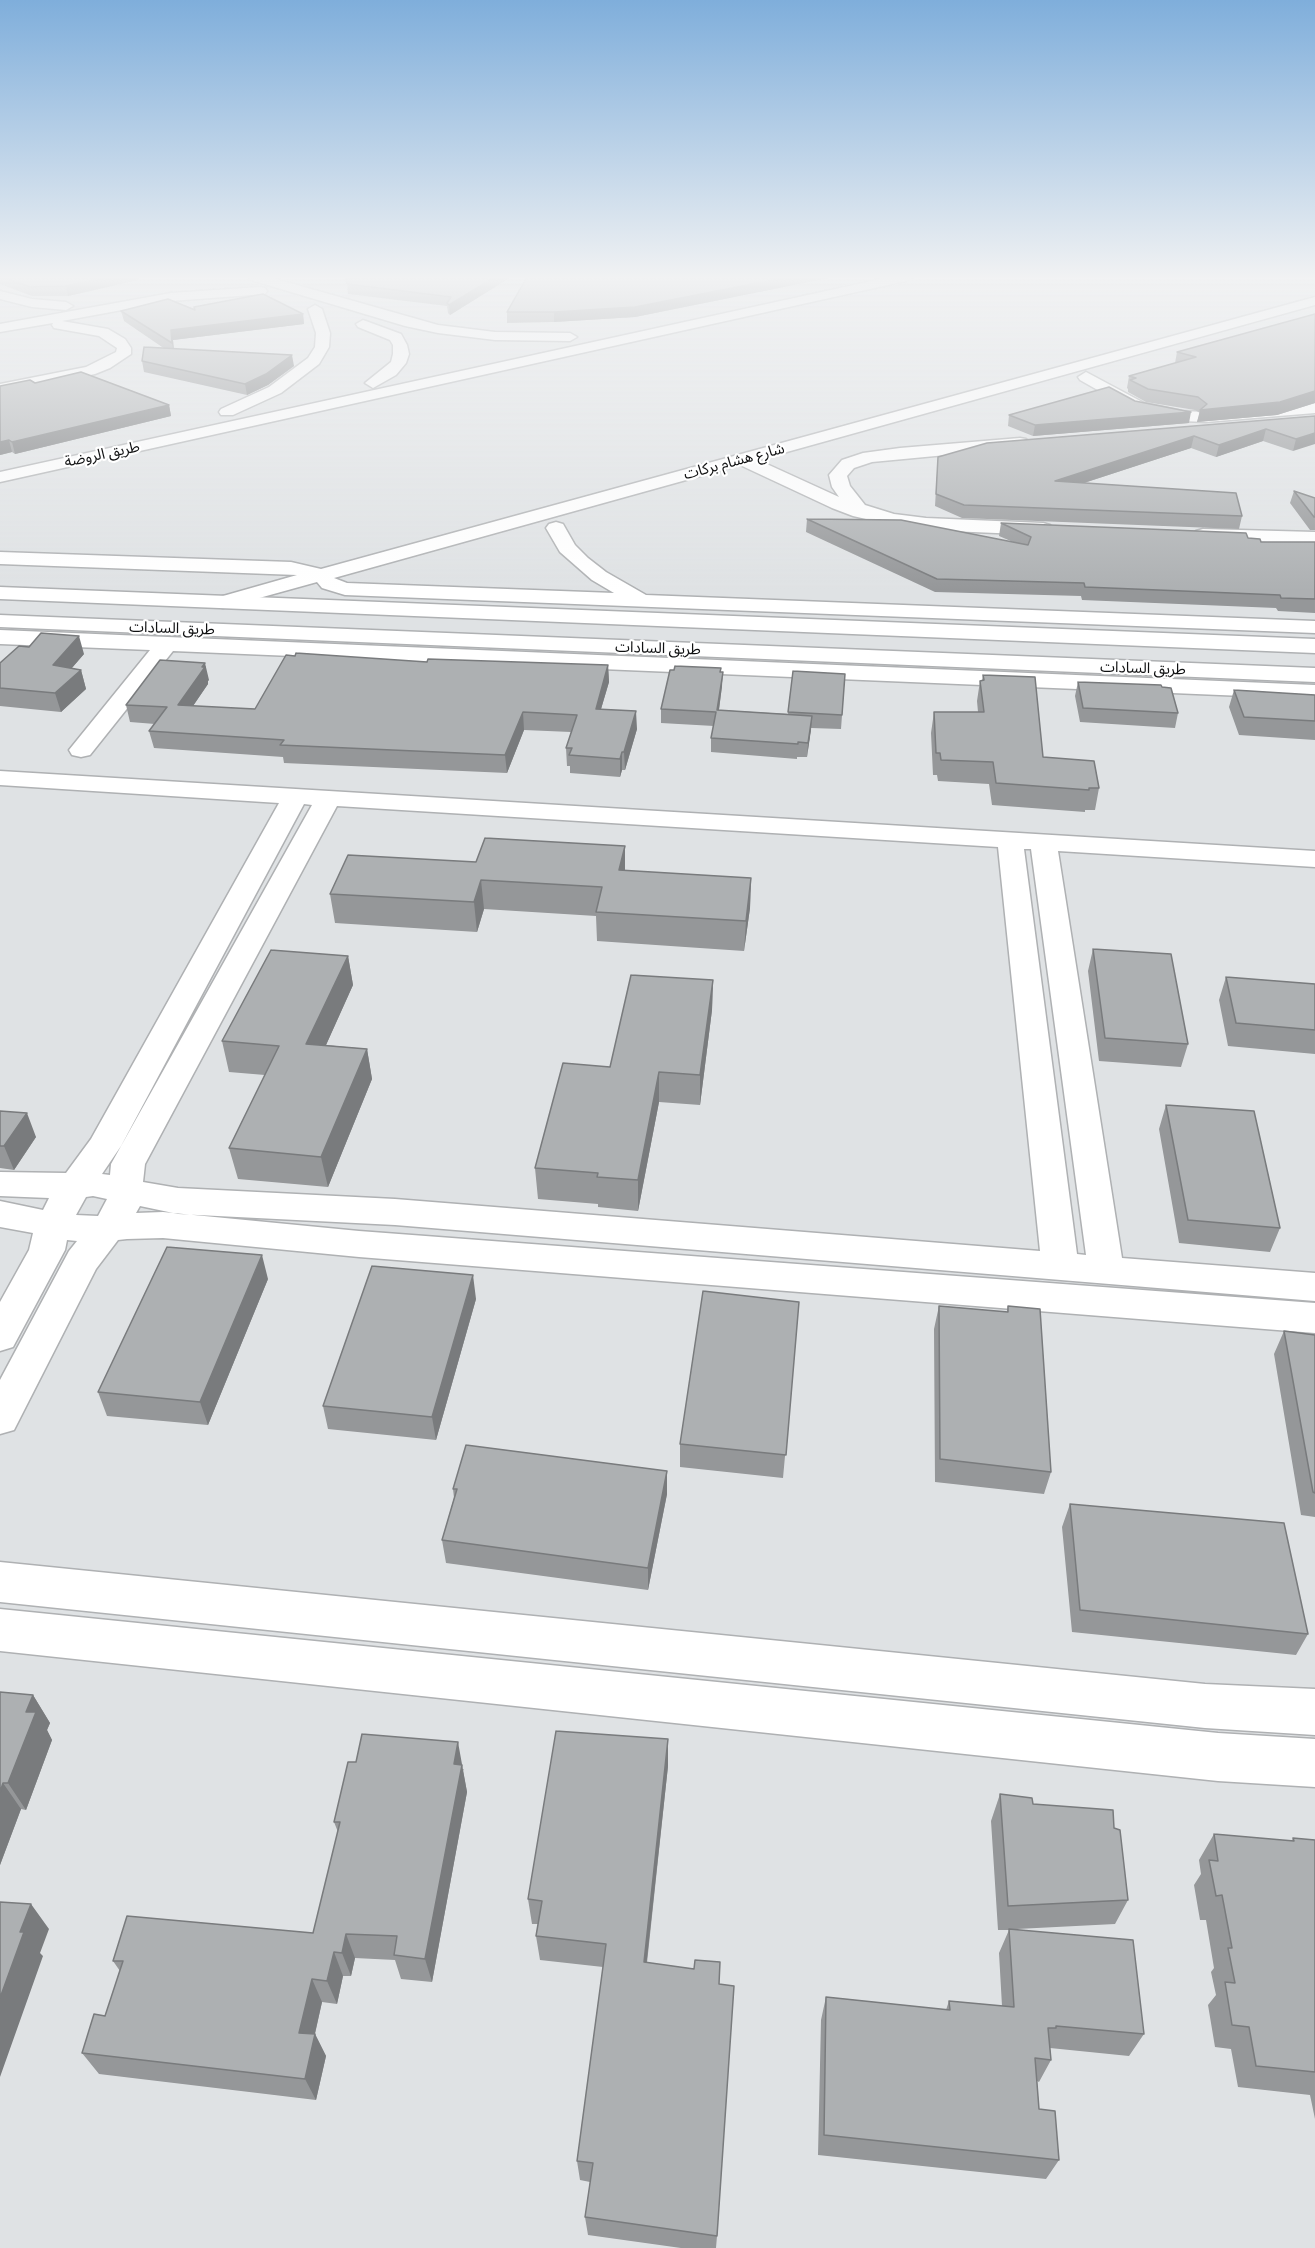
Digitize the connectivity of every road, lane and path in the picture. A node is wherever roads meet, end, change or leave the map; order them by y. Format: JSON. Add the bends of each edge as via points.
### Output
{"nodes":[{"id":1,"x":34,"y":382,"type":"edge"},
{"id":2,"x":288,"y":382,"type":"edge"},
{"id":3,"x":378,"y":382,"type":"edge"},
{"id":4,"x":401,"y":382,"type":"edge"},
{"id":5,"x":1018,"y":382,"type":"edge"},
{"id":6,"x":1069,"y":382,"type":"edge"},
{"id":7,"x":1095,"y":382,"type":"edge"},
{"id":8,"x":373,"y":383,"type":"joint"},
{"id":9,"x":0,"y":389,"type":"edge"},
{"id":10,"x":1313,"y":412,"type":"edge"},
{"id":11,"x":212,"y":418,"type":"junction"},
{"id":12,"x":1175,"y":431,"type":"edge"},
{"id":13,"x":1032,"y":442,"type":"edge"},
{"id":14,"x":741,"y":459,"type":"junction"},
{"id":15,"x":761,"y":469,"type":"junction"},
{"id":16,"x":3,"y":470,"type":"edge"},
{"id":17,"x":860,"y":512,"type":"junction"},
{"id":18,"x":556,"y":528,"type":"junction"},
{"id":19,"x":1066,"y":530,"type":"edge"},
{"id":20,"x":1182,"y":534,"type":"edge"},
{"id":21,"x":522,"y":537,"type":"dead end"},
{"id":22,"x":1315,"y":538,"type":"edge"},
{"id":23,"x":0,"y":558,"type":"edge"},
{"id":24,"x":400,"y":572,"type":"dead end"},
{"id":25,"x":321,"y":575,"type":"junction"},
{"id":26,"x":345,"y":589,"type":"junction"},
{"id":27,"x":0,"y":593,"type":"edge"},
{"id":28,"x":223,"y":602,"type":"junction"},
{"id":29,"x":646,"y":602,"type":"junction"},
{"id":30,"x":320,"y":606,"type":"junction"},
{"id":31,"x":0,"y":621,"type":"edge"},
{"id":32,"x":757,"y":624,"type":"junction"},
{"id":33,"x":835,"y":627,"type":"junction"},
{"id":34,"x":1315,"y":627,"type":"edge"},
{"id":35,"x":0,"y":637,"type":"edge"},
{"id":36,"x":320,"y":643,"type":"junction"},
{"id":37,"x":166,"y":645,"type":"junction"},
{"id":38,"x":1315,"y":646,"type":"edge"},
{"id":39,"x":749,"y":652,"type":"junction"},
{"id":40,"x":836,"y":655,"type":"junction"},
{"id":41,"x":1315,"y":675,"type":"edge"},
{"id":42,"x":1315,"y":692,"type":"edge"},
{"id":43,"x":81,"y":750,"type":"dead end"},
{"id":44,"x":0,"y":764,"type":"edge"},
{"id":45,"x":0,"y":778,"type":"edge"},
{"id":46,"x":196,"y":784,"type":"junction"},
{"id":47,"x":412,"y":796,"type":"junction"},
{"id":48,"x":295,"y":797,"type":"junction"},
{"id":49,"x":328,"y":799,"type":"junction"},
{"id":50,"x":910,"y":825,"type":"junction"},
{"id":51,"x":1144,"y":839,"type":"junction"},
{"id":52,"x":1010,"y":840,"type":"junction"},
{"id":53,"x":1315,"y":840,"type":"edge"},
{"id":54,"x":1043,"y":842,"type":"junction"},
{"id":55,"x":1315,"y":859,"type":"edge"},
{"id":56,"x":0,"y":1184,"type":"edge"},
{"id":57,"x":74,"y":1185,"type":"junction"},
{"id":58,"x":126,"y":1190,"type":"junction"},
{"id":59,"x":0,"y":1214,"type":"edge"},
{"id":60,"x":53,"y":1226,"type":"junction"},
{"id":61,"x":108,"y":1229,"type":"junction"},
{"id":62,"x":1060,"y":1266,"type":"junction"},
{"id":63,"x":1106,"y":1270,"type":"junction"},
{"id":64,"x":1315,"y":1287,"type":"edge"},
{"id":65,"x":1315,"y":1318,"type":"edge"},
{"id":66,"x":0,"y":1336,"type":"edge"},
{"id":67,"x":0,"y":1418,"type":"edge"},
{"id":68,"x":0,"y":1582,"type":"edge"},
{"id":69,"x":0,"y":1630,"type":"edge"},
{"id":70,"x":1205,"y":1706,"type":"junction"},
{"id":71,"x":1315,"y":1712,"type":"edge"},
{"id":72,"x":1218,"y":1757,"type":"junction"},
{"id":73,"x":1315,"y":1763,"type":"edge"}],
"edges":[{"from":1,"to":9,"type":"street"},
{"from":2,"to":11,"type":"street"},
{"from":3,"to":8,"type":"street","name":"طريق الروضة"},
{"from":4,"to":16,"type":"street","name":"طريق الروضة"},
{"from":5,"to":14,"type":"street","name":"شارع هشام بركات"},
{"from":6,"to":15,"type":"street","name":"شارع هشام بركات"},
{"from":7,"to":10,"type":"street","via":[[1139,407],[1182,416]]},
{"from":8,"to":11,"type":"street","name":"طريق الروضة"},
{"from":10,"to":12,"type":"street"},
{"from":11,"to":16,"type":"street","name":"طريق الروضة"},
{"from":13,"to":17,"type":"street","via":[[900,453],[848,464],[838,475]]},
{"from":14,"to":15,"type":"street"},
{"from":14,"to":25,"type":"street","name":"شارع هشام بركات"},
{"from":15,"to":17,"type":"street"},
{"from":15,"to":18,"type":"street","name":"شارع هشام بركات"},
{"from":17,"to":19,"type":"street","via":[[926,524]]},
{"from":18,"to":21,"type":"street","name":"شارع هشام بركات"},
{"from":18,"to":29,"type":"street","via":[[581,562]]},
{"from":20,"to":22,"type":"street"},
{"from":23,"to":25,"type":"street","via":[[291,568]]},
{"from":24,"to":26,"type":"street"},
{"from":25,"to":26,"type":"street","via":[[329,584]]},
{"from":25,"to":28,"type":"street","name":"شارع هشام بركات"},
{"from":26,"to":29,"type":"street"},
{"from":26,"to":30,"type":"street"},
{"from":27,"to":28,"type":"street","name":"طريق السادات"},
{"from":28,"to":30,"type":"street","name":"طريق السادات"},
{"from":29,"to":34,"type":"street"},
{"from":30,"to":32,"type":"street","name":"طريق السادات"},
{"from":31,"to":36,"type":"street","name":"طريق السادات"},
{"from":32,"to":33,"type":"street","name":"طريق السادات"},
{"from":32,"to":39,"type":"street","via":[[768,631],[771,639]]},
{"from":33,"to":38,"type":"street","name":"طريق السادات"},
{"from":33,"to":40,"type":"street","via":[[822,633],[818,640],[823,649]]},
{"from":35,"to":37,"type":"street"},
{"from":36,"to":37,"type":"street"},
{"from":36,"to":39,"type":"street","name":"طريق السادات"},
{"from":36,"to":42,"type":"street"},
{"from":37,"to":43,"type":"street"},
{"from":39,"to":40,"type":"street","name":"طريق السادات"},
{"from":40,"to":41,"type":"street","name":"طريق السادات"},
{"from":44,"to":46,"type":"street"},
{"from":45,"to":46,"type":"street"},
{"from":46,"to":47,"type":"street"},
{"from":46,"to":48,"type":"street"},
{"from":47,"to":49,"type":"street"},
{"from":47,"to":50,"type":"street"},
{"from":48,"to":49,"type":"street"},
{"from":48,"to":57,"type":"street","via":[[104,1146]]},
{"from":49,"to":58,"type":"street","via":[[131,1158]]},
{"from":50,"to":51,"type":"street"},
{"from":50,"to":52,"type":"street"},
{"from":51,"to":53,"type":"street"},
{"from":51,"to":54,"type":"street"},
{"from":51,"to":55,"type":"street"},
{"from":52,"to":54,"type":"street"},
{"from":52,"to":62,"type":"street"},
{"from":54,"to":63,"type":"street"},
{"from":56,"to":57,"type":"street"},
{"from":57,"to":58,"type":"street"},
{"from":57,"to":60,"type":"street"},
{"from":58,"to":61,"type":"street","via":[[124,1203]]},
{"from":58,"to":62,"type":"street","via":[[178,1201],[395,1212]]},
{"from":59,"to":60,"type":"street"},
{"from":60,"to":61,"type":"street"},
{"from":60,"to":66,"type":"street","via":[[47,1250]]},
{"from":61,"to":65,"type":"street","via":[[163,1225],[371,1245]]},
{"from":61,"to":67,"type":"street","via":[[82,1261]]},
{"from":62,"to":63,"type":"street"},
{"from":63,"to":64,"type":"street"},
{"from":68,"to":70,"type":"street"},
{"from":69,"to":72,"type":"street"},
{"from":70,"to":71,"type":"street"},
{"from":70,"to":72,"type":"street"},
{"from":72,"to":73,"type":"street"}]}
